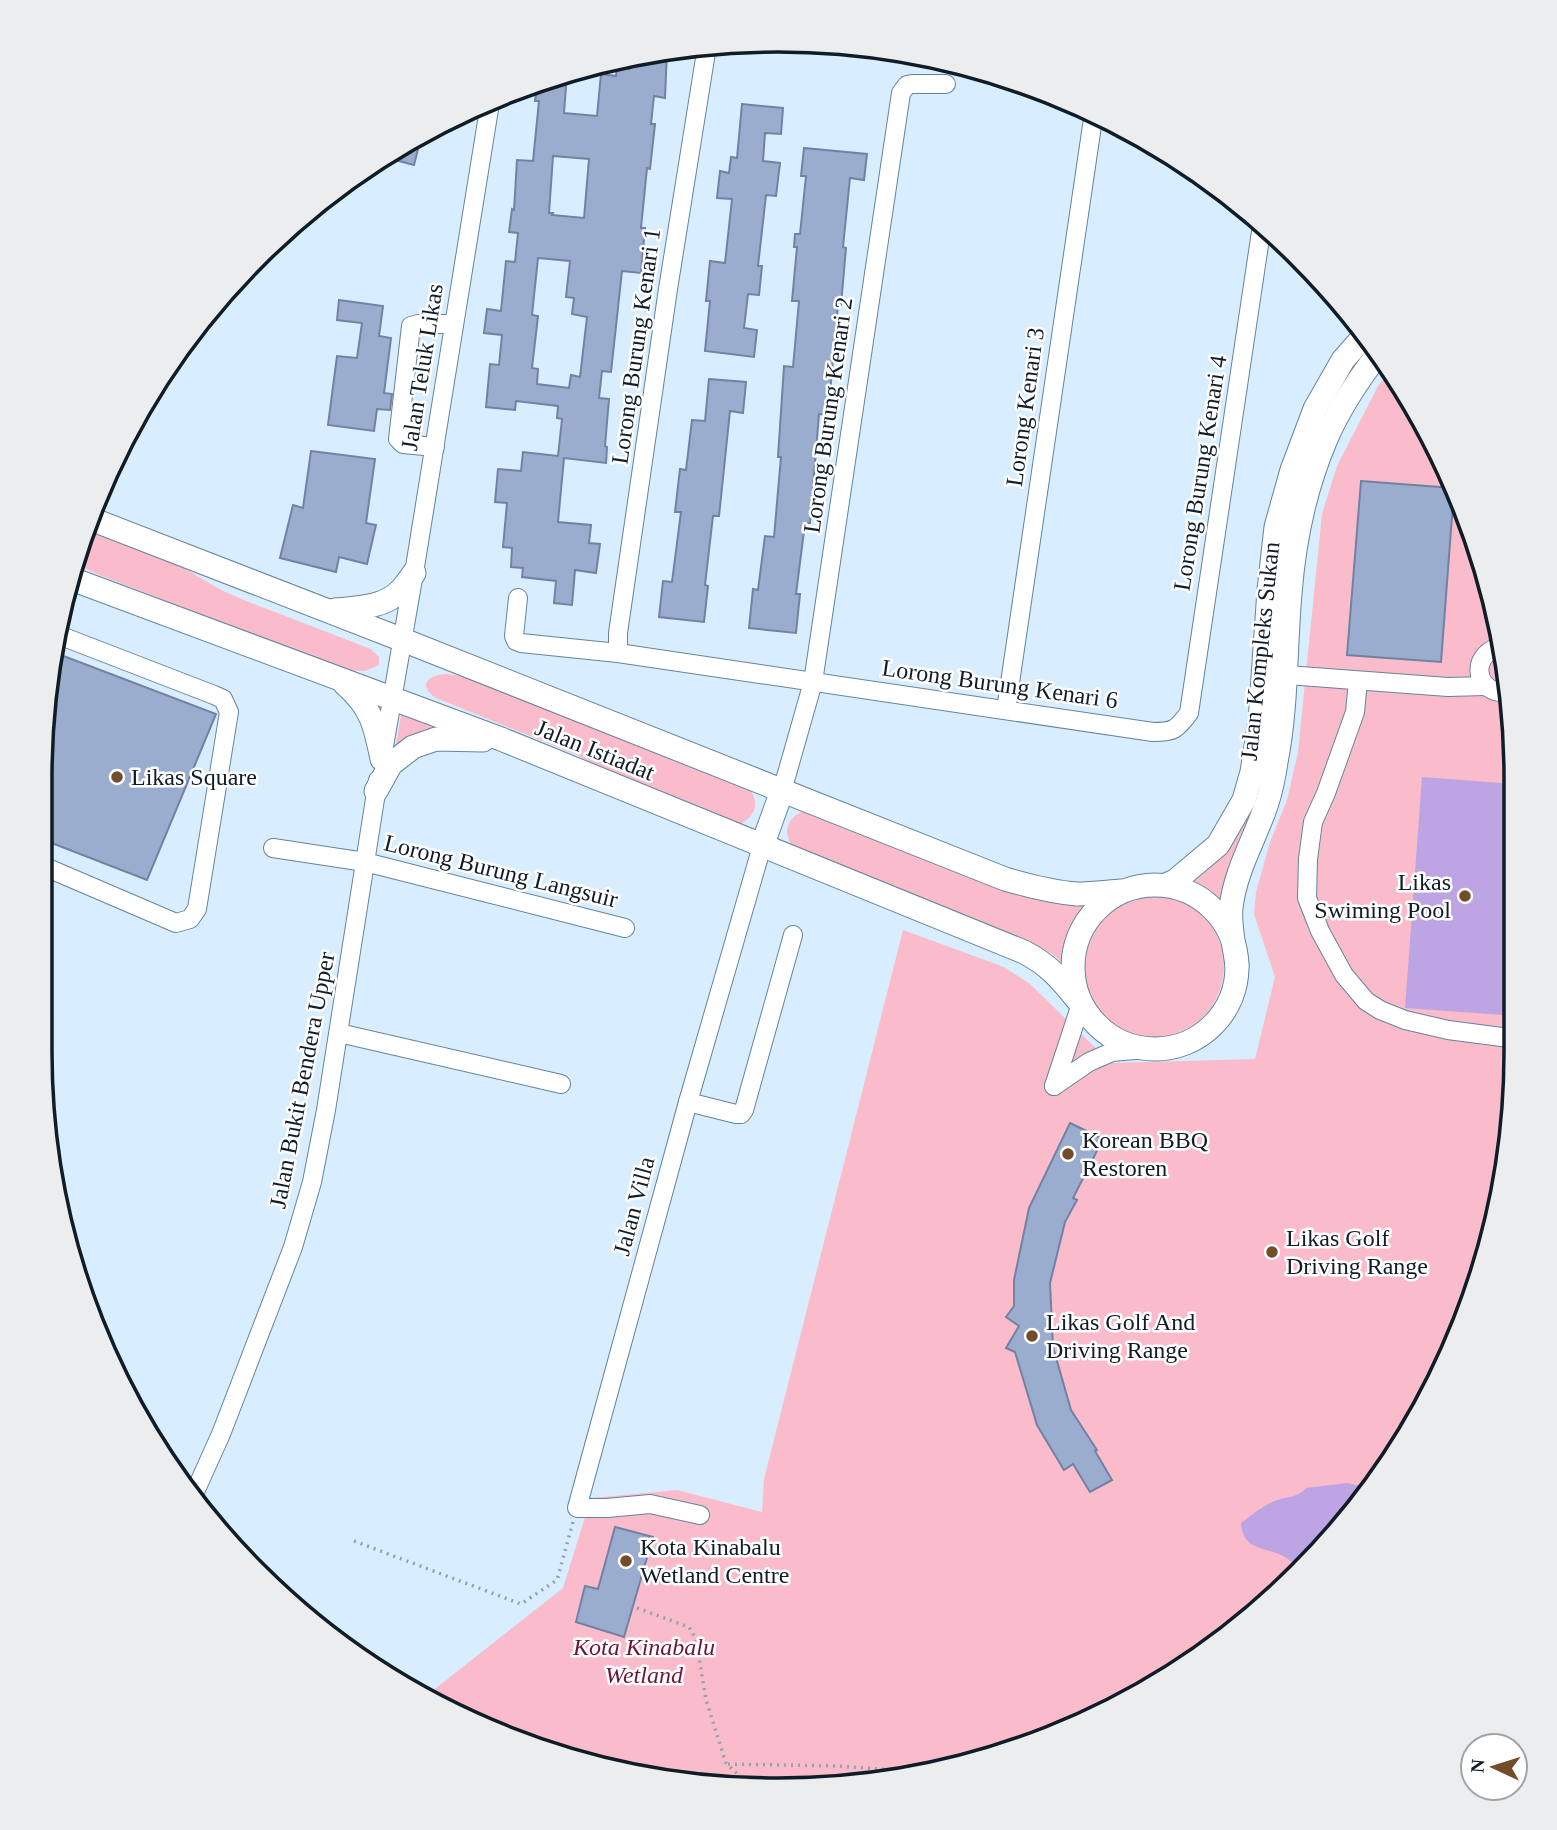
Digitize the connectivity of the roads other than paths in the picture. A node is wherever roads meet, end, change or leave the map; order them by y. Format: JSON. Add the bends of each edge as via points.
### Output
{"nodes":[{"id":1,"x":705,"y":57,"type":"edge"},
{"id":2,"x":946,"y":84,"type":"dead end"},
{"id":3,"x":488,"y":113,"type":"edge"},
{"id":4,"x":1092,"y":124,"type":"edge"},
{"id":5,"x":1260,"y":236,"type":"edge"},
{"id":6,"x":454,"y":324,"type":"junction"},
{"id":7,"x":1358,"y":343,"type":"edge"},
{"id":8,"x":1372,"y":362,"type":"edge"},
{"id":9,"x":435,"y":447,"type":"junction"},
{"id":10,"x":100,"y":522,"type":"edge"},
{"id":11,"x":414,"y":573,"type":"junction"},
{"id":12,"x":80,"y":582,"type":"edge"},
{"id":13,"x":518,"y":598,"type":"dead end"},
{"id":14,"x":328,"y":611,"type":"junction"},
{"id":15,"x":66,"y":638,"type":"edge"},
{"id":16,"x":403,"y":640,"type":"junction"},
{"id":17,"x":1493,"y":649,"type":"edge"},
{"id":18,"x":618,"y":653,"type":"junction"},
{"id":19,"x":1287,"y":675,"type":"junction"},
{"id":20,"x":340,"y":680,"type":"junction"},
{"id":21,"x":1358,"y":681,"type":"junction"},
{"id":22,"x":813,"y":682,"type":"junction"},
{"id":23,"x":1486,"y":686,"type":"junction"},
{"id":24,"x":1499,"y":693,"type":"edge"},
{"id":25,"x":392,"y":700,"type":"junction"},
{"id":26,"x":1006,"y":710,"type":"junction"},
{"id":27,"x":1179,"y":726,"type":"joint"},
{"id":28,"x":500,"y":739,"type":"junction"},
{"id":29,"x":382,"y":759,"type":"junction"},
{"id":30,"x":782,"y":790,"type":"junction"},
{"id":31,"x":376,"y":791,"type":"junction"},
{"id":32,"x":762,"y":846,"type":"junction"},
{"id":33,"x":273,"y":848,"type":"dead end"},
{"id":34,"x":365,"y":862,"type":"junction"},
{"id":35,"x":52,"y":870,"type":"edge"},
{"id":36,"x":1166,"y":885,"type":"junction"},
{"id":37,"x":1121,"y":891,"type":"junction"},
{"id":38,"x":625,"y":928,"type":"dead end"},
{"id":39,"x":793,"y":935,"type":"dead end"},
{"id":40,"x":1237,"y":966,"type":"junction"},
{"id":41,"x":1081,"y":1004,"type":"junction"},
{"id":42,"x":339,"y":1032,"type":"junction"},
{"id":43,"x":1504,"y":1037,"type":"edge"},
{"id":44,"x":1146,"y":1049,"type":"junction"},
{"id":45,"x":561,"y":1084,"type":"dead end"},
{"id":46,"x":688,"y":1102,"type":"junction"},
{"id":47,"x":198,"y":1486,"type":"edge"},
{"id":48,"x":700,"y":1515,"type":"dead end"}],
"edges":[{"from":1,"to":18,"type":"street","name":"Lorong Burung Kenari 1"},
{"from":2,"to":22,"type":"street","name":"Lorong Burung Kenari 2","via":[[907,85],[901,93]]},
{"from":3,"to":6,"type":"street","name":"Jalan Teluk Likas"},
{"from":4,"to":26,"type":"street","name":"Lorong Kenari 3"},
{"from":5,"to":27,"type":"street","name":"Lorong Burung Kenari 4","via":[[1189,713]]},
{"from":6,"to":9,"type":"street","name":"Jalan Teluk Likas"},
{"from":6,"to":9,"type":"street","via":[[411,327],[398,439],[403,444]]},
{"from":7,"to":36,"type":"main road","name":"Jalan Kompleks Sukan","via":[[1315,409],[1276,527],[1260,721],[1244,800],[1218,845]]},
{"from":8,"to":19,"type":"main road","name":"Jalan Kompleks Sukan","via":[[1335,421],[1308,490],[1290,592]]},
{"from":9,"to":11,"type":"street","name":"Jalan Teluk Likas"},
{"from":10,"to":14,"type":"main road","name":"Jalan Istiadat"},
{"from":11,"to":14,"type":"main road","via":[[398,593],[371,607]]},
{"from":11,"to":16,"type":"street","name":"Jalan Teluk Likas"},
{"from":12,"to":20,"type":"main road","name":"Jalan Istiadat"},
{"from":13,"to":18,"type":"street","name":"Lorong Burung Kenari 6","via":[[516,641]]},
{"from":14,"to":16,"type":"main road","name":"Jalan Istiadat"},
{"from":15,"to":35,"type":"street","via":[[223,699],[229,712],[197,909],[190,919],[176,923]]},
{"from":16,"to":25,"type":"street","name":"Jalan Teluk Likas"},
{"from":16,"to":30,"type":"main road","name":"Jalan Istiadat"},
{"from":17,"to":23,"type":"street","via":[[1480,664]]},
{"from":18,"to":22,"type":"street","name":"Lorong Burung Kenari 6"},
{"from":19,"to":21,"type":"street"},
{"from":19,"to":40,"type":"main road","name":"Jalan Kompleks Sukan","via":[[1267,803],[1234,890],[1231,912]]},
{"from":20,"to":25,"type":"main road","name":"Jalan Istiadat"},
{"from":20,"to":29,"type":"main road","via":[[360,699],[375,727]]},
{"from":21,"to":23,"type":"street"},
{"from":21,"to":43,"type":"street","via":[[1355,712],[1313,822],[1307,859],[1307,898],[1320,931],[1343,975],[1380,1010],[1448,1030]]},
{"from":22,"to":26,"type":"street","name":"Lorong Burung Kenari 6"},
{"from":22,"to":30,"type":"street","name":"Lorong Burung Kenari 2"},
{"from":23,"to":24,"type":"street"},
{"from":25,"to":28,"type":"main road","name":"Jalan Istiadat"},
{"from":25,"to":29,"type":"street","name":"Jalan Bukit Bendera Upper"},
{"from":26,"to":27,"type":"street","name":"Lorong Burung Kenari 6","via":[[1153,732],[1170,732]]},
{"from":28,"to":31,"type":"main road","via":[[426,741],[391,764]]},
{"from":28,"to":32,"type":"main road","name":"Jalan Istiadat"},
{"from":29,"to":31,"type":"street","name":"Jalan Bukit Bendera Upper"},
{"from":30,"to":32,"type":"main road"},
{"from":30,"to":37,"type":"main road","name":"Jalan Istiadat","via":[[1005,879],[1079,894]]},
{"from":31,"to":34,"type":"street","name":"Jalan Bukit Bendera Upper"},
{"from":32,"to":41,"type":"main road","name":"Jalan Istiadat","via":[[1024,952],[1043,962]]},
{"from":32,"to":46,"type":"street","name":"Jalan Villa"},
{"from":33,"to":34,"type":"street","name":"Lorong Burung Langsuir"},
{"from":34,"to":38,"type":"street","name":"Lorong Burung Langsuir"},
{"from":34,"to":42,"type":"street","name":"Jalan Bukit Bendera Upper"},
{"from":36,"to":37,"type":"main road"},
{"from":36,"to":40,"type":"main road","via":[[1194,894],[1217,912],[1232,937]]},
{"from":37,"to":41,"type":"main road","via":[[1099,906],[1078,939],[1073,979]]},
{"from":39,"to":46,"type":"street","via":[[744,1110],[736,1114]]},
{"from":40,"to":44,"type":"main road","via":[[1233,994],[1219,1018],[1199,1037],[1174,1047]]},
{"from":41,"to":44,"type":"main road","via":[[1097,1026],[1120,1042]]},
{"from":41,"to":44,"type":"street","via":[[1054,1086],[1112,1052]]},
{"from":42,"to":45,"type":"street"},
{"from":42,"to":47,"type":"street","name":"Jalan Bukit Bendera Upper","via":[[312,1182],[293,1247]]},
{"from":46,"to":48,"type":"street","name":"Jalan Villa","via":[[577,1508],[650,1504]]}]}
